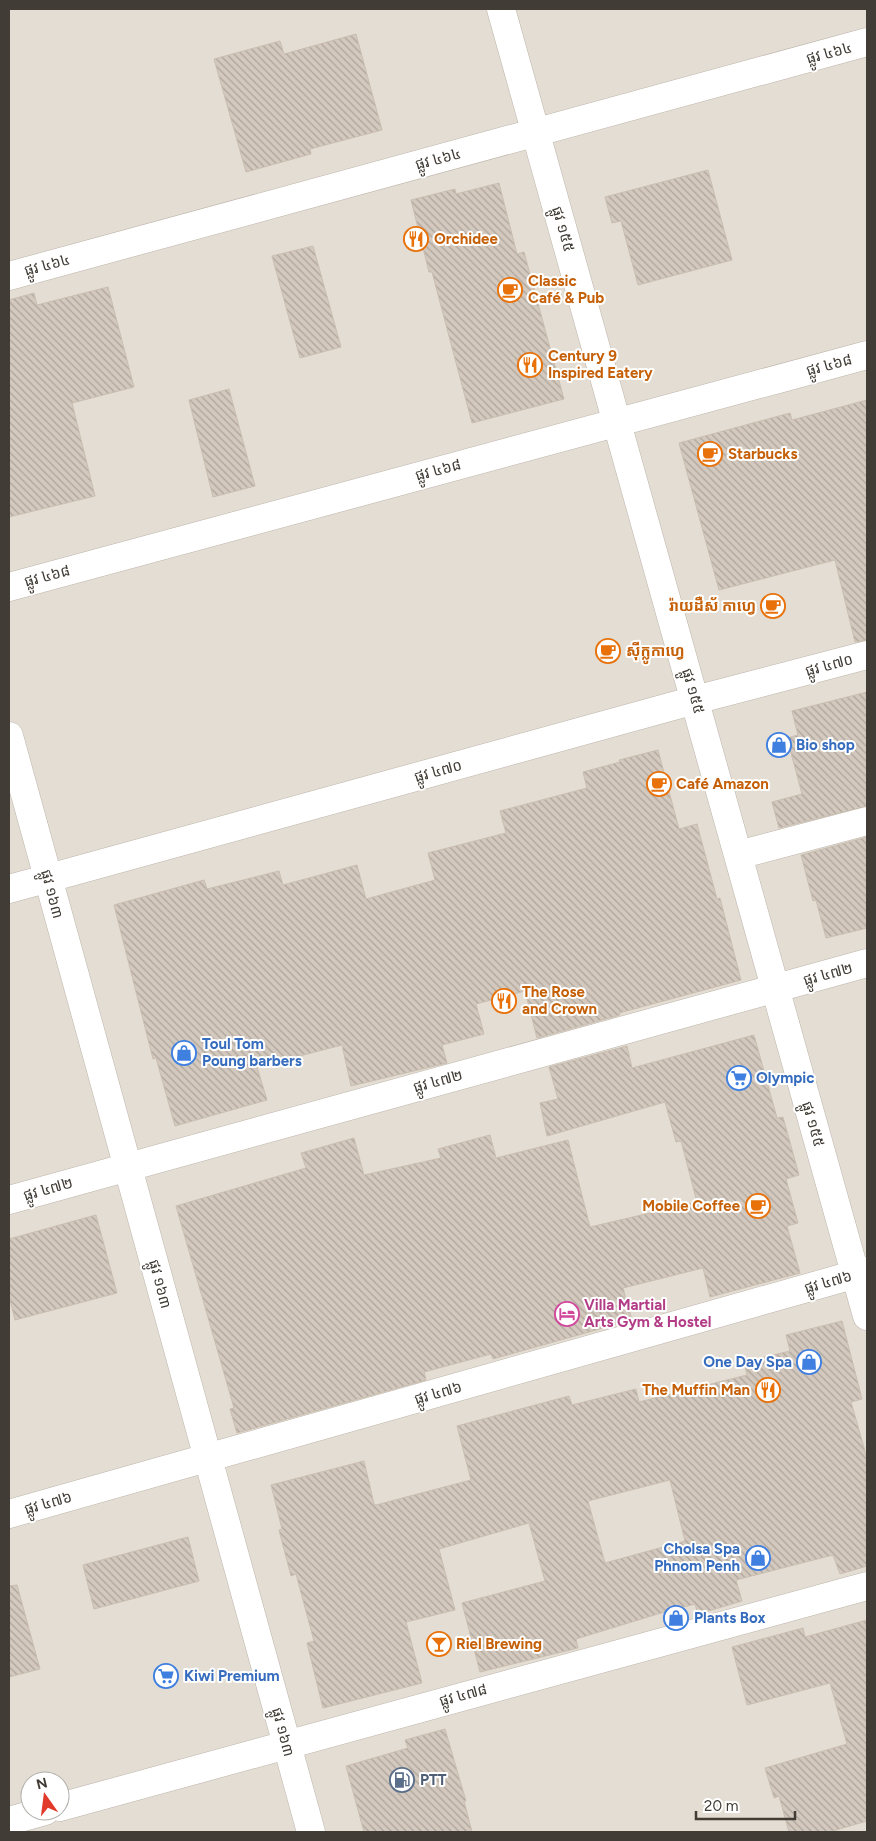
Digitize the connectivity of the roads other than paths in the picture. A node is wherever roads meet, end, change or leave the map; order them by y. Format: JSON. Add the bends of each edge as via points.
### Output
{"nodes":[{"id":1,"x":501,"y":9,"type":"edge"},
{"id":2,"x":867,"y":42,"type":"edge"},
{"id":3,"x":536,"y":132,"type":"junction"},
{"id":4,"x":9,"y":276,"type":"edge"},
{"id":5,"x":867,"y":355,"type":"edge"},
{"id":6,"x":617,"y":422,"type":"junction"},
{"id":7,"x":9,"y":587,"type":"edge"},
{"id":8,"x":867,"y":655,"type":"edge"},
{"id":9,"x":695,"y":700,"type":"junction"},
{"id":10,"x":9,"y":736,"type":"edge"},
{"id":11,"x":867,"y":820,"type":"edge"},
{"id":12,"x":738,"y":855,"type":"junction"},
{"id":13,"x":48,"y":878,"type":"junction"},
{"id":14,"x":9,"y":889,"type":"edge"},
{"id":15,"x":867,"y":963,"type":"edge"},
{"id":16,"x":775,"y":988,"type":"junction"},
{"id":17,"x":127,"y":1167,"type":"junction"},
{"id":18,"x":9,"y":1200,"type":"edge"},
{"id":19,"x":862,"y":1273,"type":"edge"},
{"id":20,"x":867,"y":1316,"type":"edge"},
{"id":21,"x":208,"y":1458,"type":"junction"},
{"id":22,"x":9,"y":1514,"type":"edge"},
{"id":23,"x":867,"y":1586,"type":"edge"},
{"id":24,"x":286,"y":1744,"type":"junction"},
{"id":25,"x":70,"y":1804,"type":"edge"},
{"id":26,"x":311,"y":1832,"type":"edge"}],
"edges":[{"from":1,"to":3,"type":"street","name":"ផ្លូវ ១៥៥"},
{"from":2,"to":3,"type":"street","name":"ផ្លូវ ៤៦៤"},
{"from":3,"to":4,"type":"street","name":"ផ្លូវ ៤៦៤"},
{"from":3,"to":6,"type":"street","name":"ផ្លូវ ១៥៥"},
{"from":5,"to":6,"type":"street","name":"ផ្លូវ ៤៦៨"},
{"from":6,"to":7,"type":"street","name":"ផ្លូវ ៤៦៨"},
{"from":6,"to":9,"type":"street","name":"ផ្លូវ ១៥៥"},
{"from":8,"to":9,"type":"street","name":"ផ្លូវ ៤៧០"},
{"from":9,"to":12,"type":"street","name":"ផ្លូវ ១៥៥"},
{"from":9,"to":13,"type":"street","name":"ផ្លូវ ៤៧០"},
{"from":10,"to":13,"type":"street","name":"ផ្លូវ ១៦៣"},
{"from":11,"to":12,"type":"street"},
{"from":12,"to":16,"type":"street","name":"ផ្លូវ ១៥៥"},
{"from":13,"to":14,"type":"street","name":"ផ្លូវ ៤៧០"},
{"from":13,"to":17,"type":"street","name":"ផ្លូវ ១៦៣"},
{"from":15,"to":16,"type":"street","name":"ផ្លូវ ៤៧២"},
{"from":16,"to":17,"type":"street","name":"ផ្លូវ ៤៧២"},
{"from":16,"to":19,"type":"street","name":"ផ្លូវ ១៥៥"},
{"from":17,"to":18,"type":"street","name":"ផ្លូវ ៤៧២"},
{"from":17,"to":21,"type":"street","name":"ផ្លូវ ១៦៣"},
{"from":19,"to":20,"type":"street","name":"ផ្លូវ ១៥៥"},
{"from":19,"to":21,"type":"street","name":"ផ្លូវ ៤៧៦"},
{"from":21,"to":22,"type":"street","name":"ផ្លូវ ៤៧៦"},
{"from":21,"to":24,"type":"street","name":"ផ្លូវ ១៦៣"},
{"from":23,"to":24,"type":"street","name":"ផ្លូវ ៤៧៨"},
{"from":24,"to":25,"type":"street","name":"ផ្លូវ ៤៧៨"},
{"from":24,"to":26,"type":"street","name":"ផ្លូវ ១៦៣"}]}
